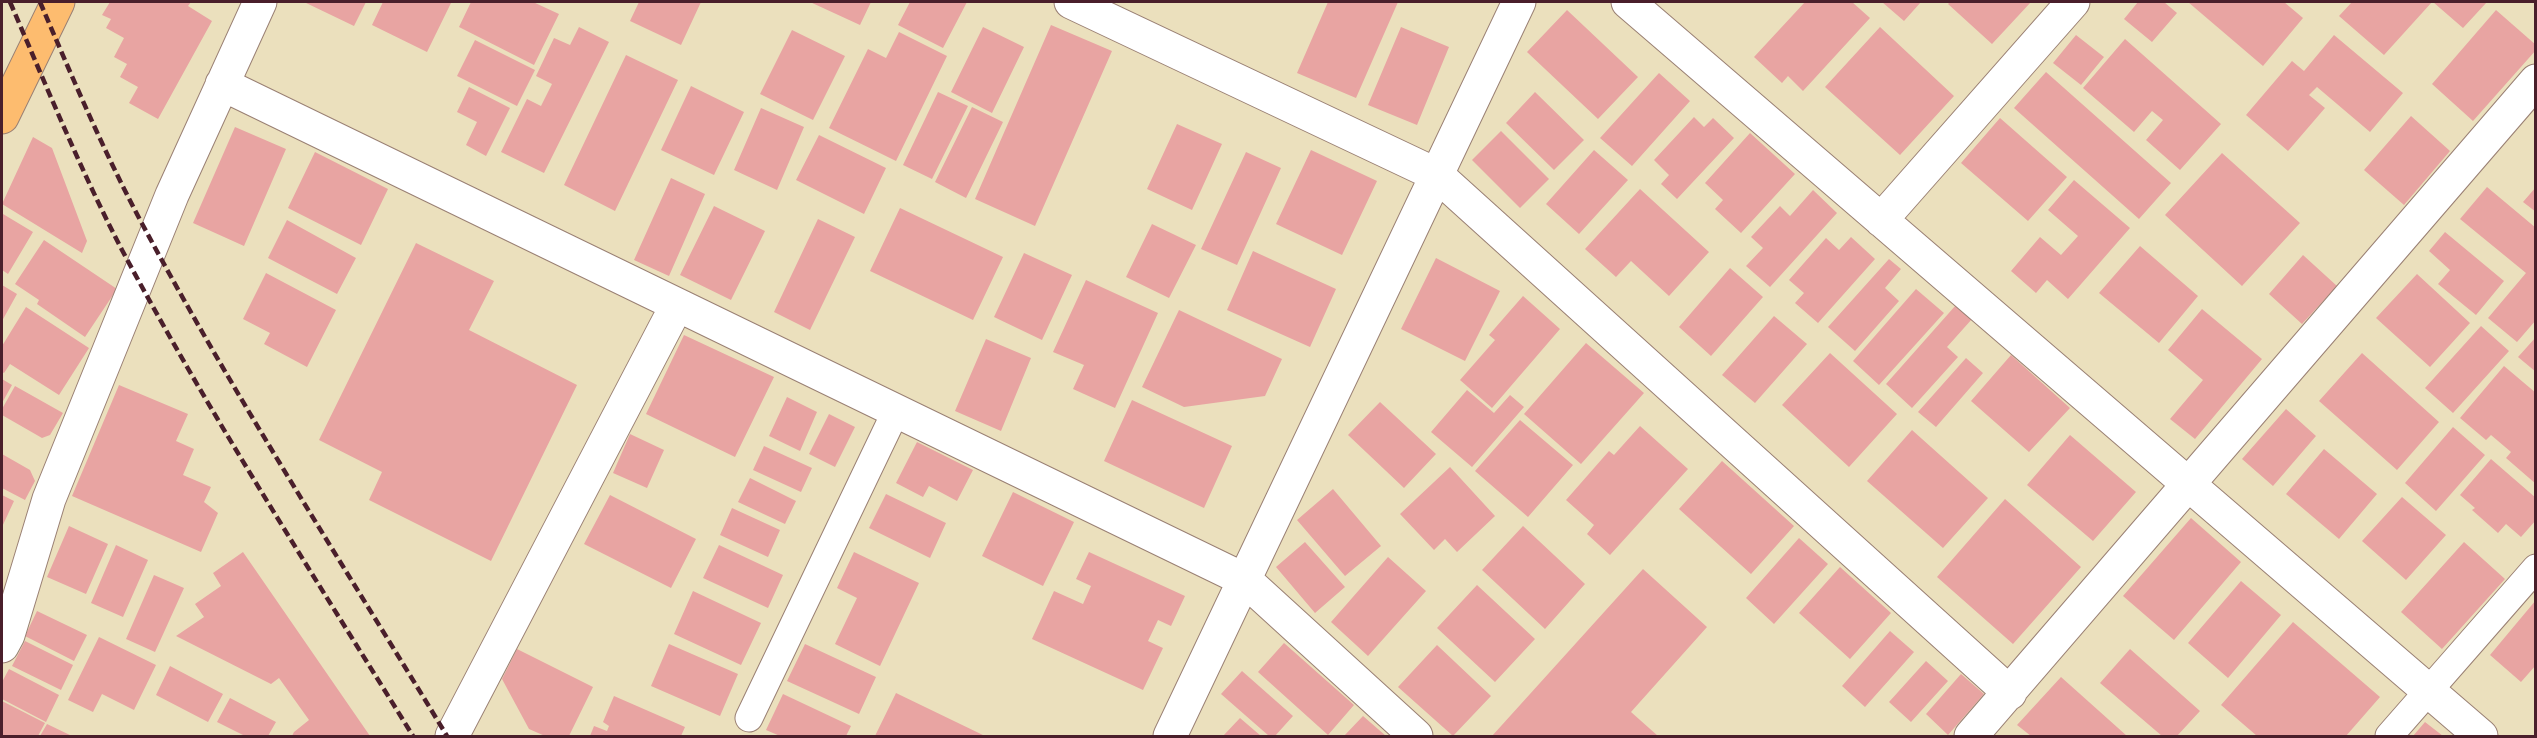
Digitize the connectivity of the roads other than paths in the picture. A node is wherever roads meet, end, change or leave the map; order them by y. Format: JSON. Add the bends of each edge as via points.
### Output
{"nodes":[{"id":1,"x":58,"y":2,"type":"edge"},
{"id":2,"x":260,"y":2,"type":"edge"},
{"id":3,"x":1071,"y":2,"type":"edge"},
{"id":4,"x":1519,"y":2,"type":"edge"},
{"id":5,"x":1628,"y":2,"type":"edge"},
{"id":6,"x":2073,"y":2,"type":"edge"},
{"id":7,"x":2535,"y":81,"type":"edge"},
{"id":8,"x":222,"y":84,"type":"junction"},
{"id":9,"x":2,"y":117,"type":"edge"},
{"id":10,"x":1437,"y":176,"type":"junction"},
{"id":11,"x":1881,"y":220,"type":"junction"},
{"id":12,"x":677,"y":305,"type":"junction"},
{"id":13,"x":896,"y":411,"type":"junction"},
{"id":14,"x":2188,"y":485,"type":"junction"},
{"id":15,"x":2535,"y":568,"type":"edge"},
{"id":16,"x":1245,"y":580,"type":"junction"},
{"id":17,"x":2,"y":646,"type":"edge"},
{"id":18,"x":2429,"y":692,"type":"junction"},
{"id":19,"x":2010,"y":693,"type":"junction"},
{"id":20,"x":749,"y":718,"type":"dead end"},
{"id":21,"x":452,"y":736,"type":"edge"},
{"id":22,"x":1170,"y":736,"type":"edge"},
{"id":23,"x":1416,"y":736,"type":"edge"},
{"id":24,"x":1971,"y":736,"type":"edge"},
{"id":25,"x":2389,"y":736,"type":"edge"},
{"id":26,"x":2481,"y":736,"type":"edge"}],
"edges":[{"from":1,"to":9,"type":"main road"},
{"from":2,"to":8,"type":"street"},
{"from":3,"to":10,"type":"street"},
{"from":4,"to":10,"type":"street"},
{"from":5,"to":11,"type":"street"},
{"from":6,"to":11,"type":"street"},
{"from":7,"to":14,"type":"street"},
{"from":8,"to":12,"type":"street"},
{"from":8,"to":17,"type":"street","via":[[172,195],[49,499]]},
{"from":10,"to":16,"type":"street"},
{"from":10,"to":19,"type":"street"},
{"from":11,"to":14,"type":"street"},
{"from":12,"to":13,"type":"street"},
{"from":12,"to":21,"type":"street"},
{"from":13,"to":16,"type":"street"},
{"from":13,"to":20,"type":"lane"},
{"from":14,"to":18,"type":"street"},
{"from":14,"to":19,"type":"street"},
{"from":15,"to":18,"type":"lane"},
{"from":16,"to":22,"type":"street"},
{"from":16,"to":23,"type":"street"},
{"from":18,"to":25,"type":"lane"},
{"from":18,"to":26,"type":"street"},
{"from":19,"to":24,"type":"street"}]}
